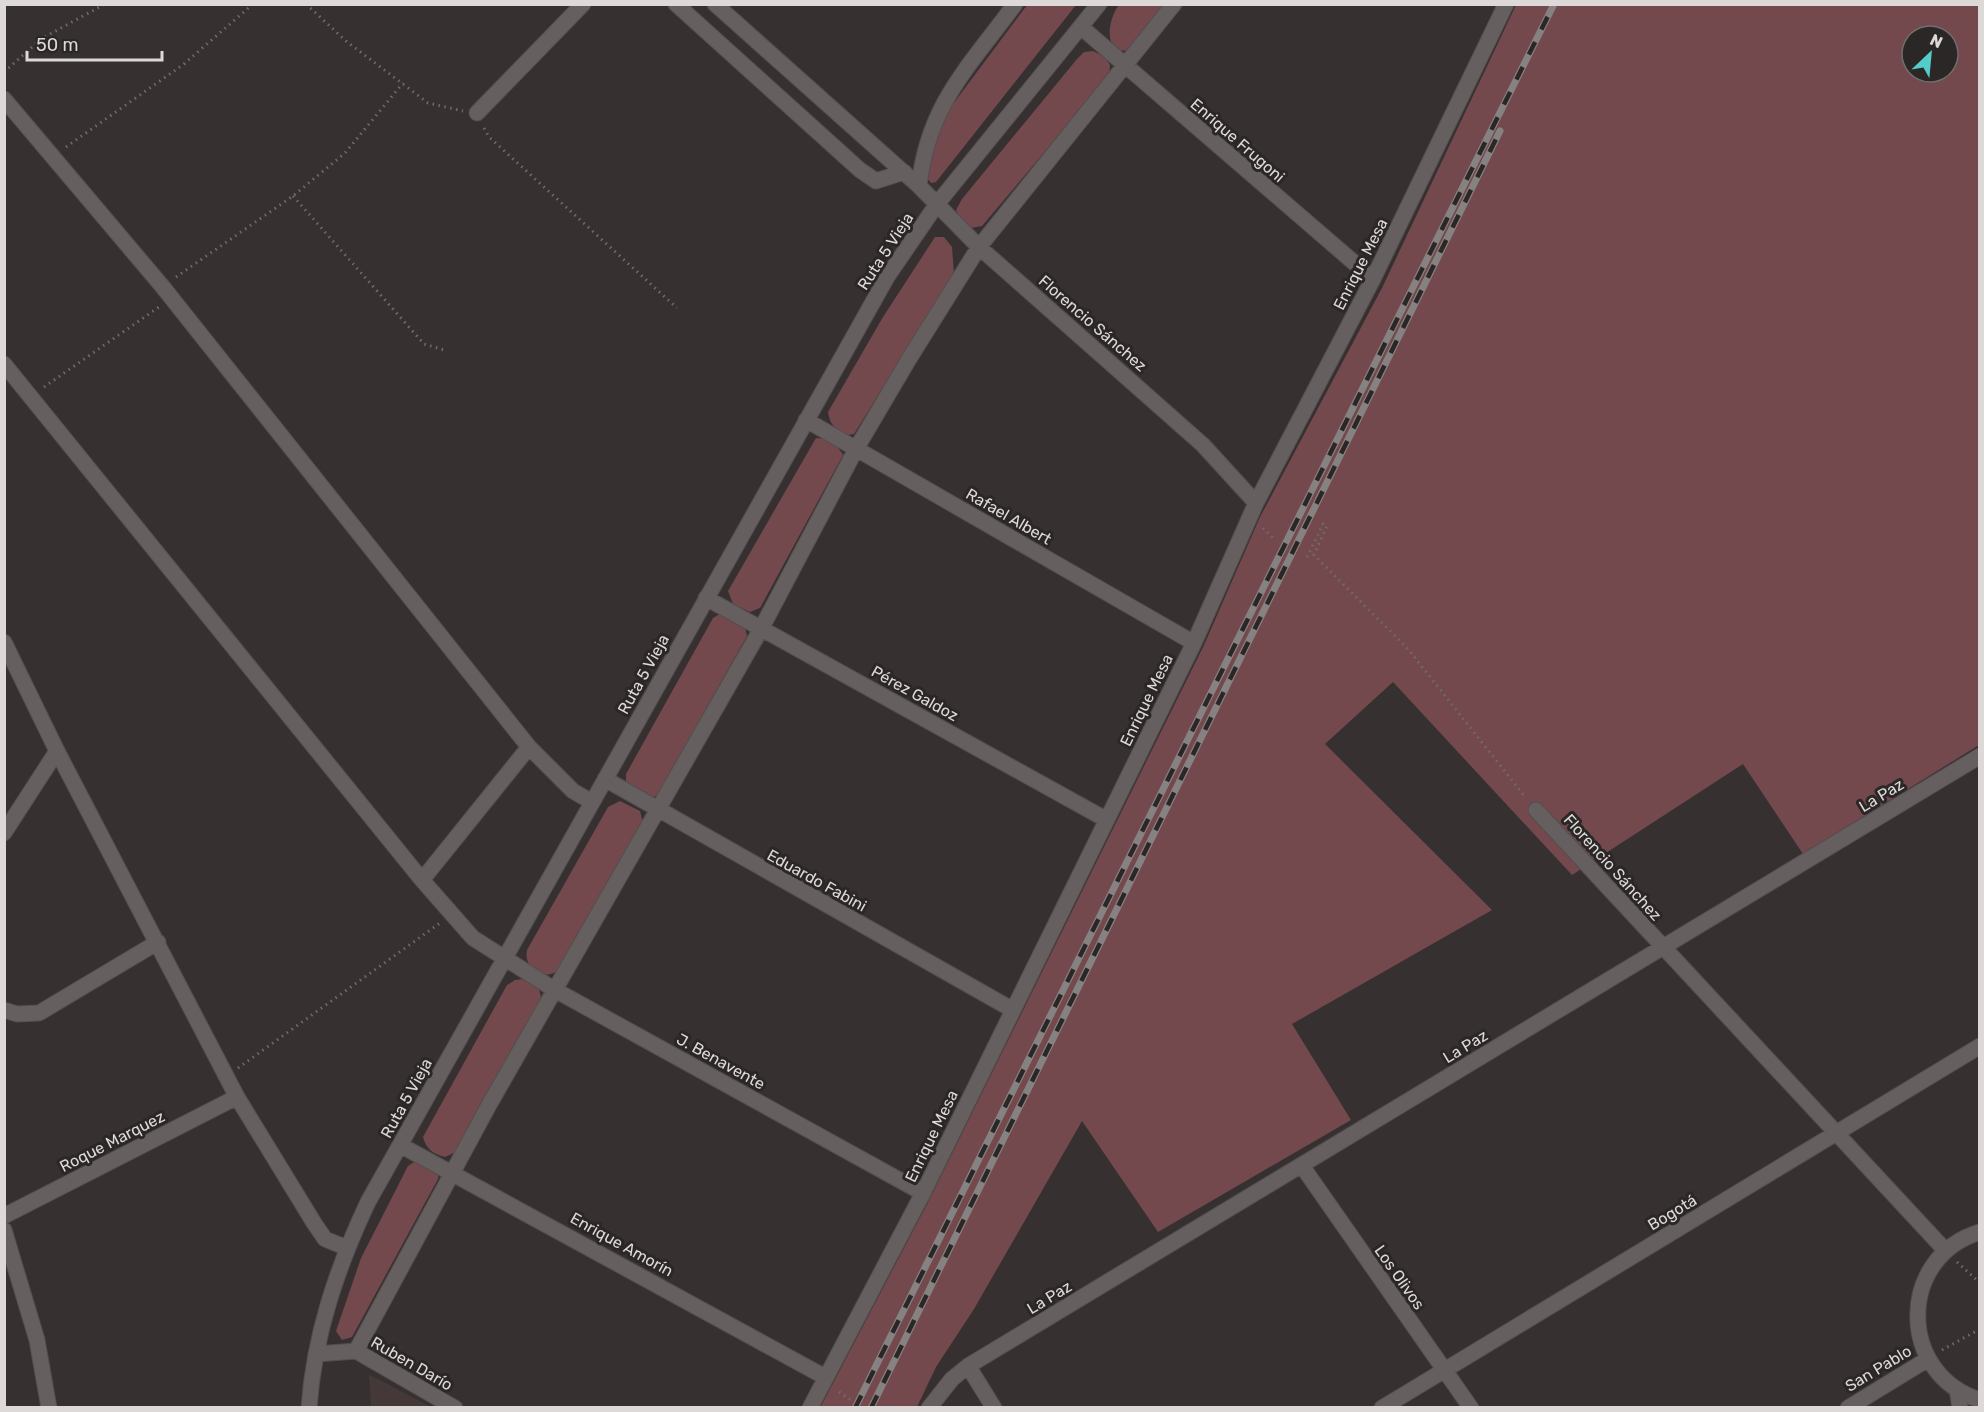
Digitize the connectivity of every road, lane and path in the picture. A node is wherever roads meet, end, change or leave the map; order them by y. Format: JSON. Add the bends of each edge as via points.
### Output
{"nodes":[{"id":1,"x":105,"y":4,"type":"edge"},
{"id":2,"x":253,"y":4,"type":"edge"},
{"id":3,"x":306,"y":4,"type":"edge"},
{"id":4,"x":583,"y":4,"type":"edge"},
{"id":5,"x":676,"y":4,"type":"edge"},
{"id":6,"x":715,"y":4,"type":"edge"},
{"id":7,"x":1016,"y":4,"type":"edge"},
{"id":8,"x":1099,"y":4,"type":"edge"},
{"id":9,"x":1174,"y":4,"type":"edge"},
{"id":10,"x":1506,"y":4,"type":"edge"},
{"id":11,"x":1081,"y":27,"type":"junction"},
{"id":12,"x":1124,"y":66,"type":"junction"},
{"id":13,"x":4,"y":72,"type":"edge"},
{"id":14,"x":403,"y":82,"type":"junction"},
{"id":15,"x":4,"y":99,"type":"edge"},
{"id":16,"x":477,"y":113,"type":"junction"},
{"id":17,"x":53,"y":157,"type":"junction"},
{"id":18,"x":903,"y":172,"type":"junction"},
{"id":19,"x":919,"y":186,"type":"junction"},
{"id":20,"x":293,"y":196,"type":"junction"},
{"id":21,"x":938,"y":204,"type":"junction"},
{"id":22,"x":979,"y":247,"type":"junction"},
{"id":23,"x":1373,"y":279,"type":"junction"},
{"id":24,"x":166,"y":292,"type":"junction"},
{"id":25,"x":677,"y":308,"type":"dead end"},
{"id":26,"x":444,"y":350,"type":"dead end"},
{"id":27,"x":4,"y":364,"type":"edge"},
{"id":28,"x":32,"y":396,"type":"junction"},
{"id":29,"x":806,"y":420,"type":"junction"},
{"id":30,"x":856,"y":449,"type":"junction"},
{"id":31,"x":1256,"y":503,"type":"junction"},
{"id":32,"x":1307,"y":557,"type":"dead end"},
{"id":33,"x":705,"y":598,"type":"junction"},
{"id":34,"x":761,"y":629,"type":"junction"},
{"id":35,"x":4,"y":642,"type":"edge"},
{"id":36,"x":1194,"y":643,"type":"junction"},
{"id":37,"x":529,"y":747,"type":"junction"},
{"id":38,"x":57,"y":751,"type":"junction"},
{"id":39,"x":1980,"y":756,"type":"edge"},
{"id":40,"x":604,"y":779,"type":"junction"},
{"id":41,"x":592,"y":802,"type":"junction"},
{"id":42,"x":656,"y":810,"type":"junction"},
{"id":43,"x":1536,"y":810,"type":"joint"},
{"id":44,"x":9,"y":813,"type":"edge"},
{"id":45,"x":1107,"y":820,"type":"junction"},
{"id":46,"x":4,"y":833,"type":"edge"},
{"id":47,"x":422,"y":880,"type":"junction"},
{"id":48,"x":451,"y":915,"type":"junction"},
{"id":49,"x":158,"y":942,"type":"junction"},
{"id":50,"x":1663,"y":949,"type":"junction"},
{"id":51,"x":504,"y":958,"type":"junction"},
{"id":52,"x":555,"y":990,"type":"junction"},
{"id":53,"x":4,"y":1010,"type":"edge"},
{"id":54,"x":1013,"y":1010,"type":"junction"},
{"id":55,"x":1980,"y":1046,"type":"edge"},
{"id":56,"x":227,"y":1075,"type":"junction"},
{"id":57,"x":237,"y":1097,"type":"junction"},
{"id":58,"x":1836,"y":1133,"type":"junction"},
{"id":59,"x":400,"y":1145,"type":"junction"},
{"id":60,"x":1302,"y":1166,"type":"junction"},
{"id":61,"x":453,"y":1172,"type":"junction"},
{"id":62,"x":923,"y":1192,"type":"junction"},
{"id":63,"x":4,"y":1216,"type":"edge"},
{"id":64,"x":4,"y":1230,"type":"edge"},
{"id":65,"x":1980,"y":1232,"type":"edge"},
{"id":66,"x":347,"y":1248,"type":"junction"},
{"id":67,"x":1945,"y":1250,"type":"junction"},
{"id":68,"x":1980,"y":1283,"type":"edge"},
{"id":69,"x":1980,"y":1329,"type":"edge"},
{"id":70,"x":356,"y":1351,"type":"junction"},
{"id":71,"x":316,"y":1354,"type":"junction"},
{"id":72,"x":1928,"y":1359,"type":"junction"},
{"id":73,"x":968,"y":1366,"type":"junction"},
{"id":74,"x":1443,"y":1371,"type":"junction"},
{"id":75,"x":825,"y":1377,"type":"junction"},
{"id":76,"x":1957,"y":1389,"type":"junction"},
{"id":77,"x":1980,"y":1400,"type":"edge"},
{"id":78,"x":49,"y":1407,"type":"edge"},
{"id":79,"x":309,"y":1407,"type":"edge"},
{"id":80,"x":454,"y":1407,"type":"edge"},
{"id":81,"x":810,"y":1407,"type":"edge"},
{"id":82,"x":929,"y":1407,"type":"edge"},
{"id":83,"x":993,"y":1407,"type":"edge"},
{"id":84,"x":1382,"y":1407,"type":"edge"},
{"id":85,"x":1471,"y":1407,"type":"edge"},
{"id":86,"x":1848,"y":1407,"type":"edge"},
{"id":87,"x":1960,"y":1407,"type":"edge"}],
"edges":[{"from":1,"to":13,"type":"path","via":[[41,39]]},
{"from":2,"to":17,"type":"path","via":[[184,64]]},
{"from":3,"to":14,"type":"path","via":[[346,41]]},
{"from":4,"to":16,"type":"street"},
{"from":5,"to":18,"type":"street","via":[[860,170],[876,181]]},
{"from":6,"to":18,"type":"street","name":"Florencio Sánchez"},
{"from":7,"to":19,"type":"street","via":[[954,84],[939,110],[922,160]]},
{"from":8,"to":11,"type":"street","name":"Ruta 5 Vieja"},
{"from":9,"to":12,"type":"street"},
{"from":10,"to":23,"type":"street","name":"Enrique Mesa"},
{"from":11,"to":12,"type":"street","name":"Enrique Frugoni"},
{"from":11,"to":21,"type":"street","name":"Ruta 5 Vieja"},
{"from":12,"to":22,"type":"street"},
{"from":12,"to":23,"type":"street","name":"Enrique Frugoni"},
{"from":14,"to":16,"type":"path","via":[[428,103]]},
{"from":14,"to":20,"type":"path","via":[[345,153]]},
{"from":15,"to":17,"type":"street"},
{"from":16,"to":25,"type":"path","via":[[489,137]]},
{"from":17,"to":24,"type":"street"},
{"from":18,"to":19,"type":"street","name":"Florencio Sánchez"},
{"from":19,"to":21,"type":"street","name":"Florencio Sánchez"},
{"from":20,"to":24,"type":"path"},
{"from":20,"to":26,"type":"path","via":[[423,344]]},
{"from":21,"to":22,"type":"street","name":"Florencio Sánchez"},
{"from":21,"to":29,"type":"street","name":"Ruta 5 Vieja","via":[[888,277]]},
{"from":22,"to":30,"type":"street"},
{"from":22,"to":31,"type":"street","name":"Florencio Sánchez","via":[[1203,445]]},
{"from":23,"to":31,"type":"street","name":"Enrique Mesa"},
{"from":24,"to":28,"type":"path"},
{"from":24,"to":37,"type":"street"},
{"from":27,"to":28,"type":"street","name":"J. Benavente"},
{"from":28,"to":47,"type":"street","name":"J. Benavente"},
{"from":29,"to":30,"type":"street","name":"Rafael Albert"},
{"from":29,"to":33,"type":"street","name":"Ruta 5 Vieja"},
{"from":30,"to":34,"type":"street"},
{"from":30,"to":36,"type":"street","name":"Rafael Albert"},
{"from":31,"to":36,"type":"street","name":"Enrique Mesa"},
{"from":32,"to":43,"type":"path","via":[[1323,524],[1328,526],[1314,555],[1408,649]]},
{"from":33,"to":34,"type":"street","name":"Pérez Galdoz"},
{"from":33,"to":40,"type":"street","name":"Ruta 5 Vieja"},
{"from":34,"to":42,"type":"street"},
{"from":34,"to":45,"type":"street","name":"Pérez Galdoz"},
{"from":35,"to":38,"type":"street"},
{"from":36,"to":45,"type":"street","name":"Enrique Mesa"},
{"from":37,"to":41,"type":"street","via":[[573,791]]},
{"from":37,"to":47,"type":"street"},
{"from":38,"to":44,"type":"street"},
{"from":38,"to":49,"type":"street"},
{"from":39,"to":50,"type":"street","name":"La Paz"},
{"from":40,"to":41,"type":"street","name":"Ruta 5 Vieja"},
{"from":40,"to":42,"type":"street","name":"Eduardo Fabini"},
{"from":41,"to":51,"type":"street","name":"Ruta 5 Vieja"},
{"from":42,"to":52,"type":"street"},
{"from":42,"to":54,"type":"street","name":"Eduardo Fabini"},
{"from":43,"to":50,"type":"street","name":"Florencio Sánchez"},
{"from":44,"to":46,"type":"street"},
{"from":45,"to":54,"type":"street","name":"Enrique Mesa"},
{"from":47,"to":48,"type":"street","name":"J. Benavente"},
{"from":48,"to":51,"type":"street","name":"J. Benavente","via":[[473,938]]},
{"from":48,"to":56,"type":"path"},
{"from":49,"to":53,"type":"street","via":[[39,1012],[17,1014]]},
{"from":49,"to":56,"type":"street"},
{"from":50,"to":58,"type":"street","name":"Florencio Sánchez"},
{"from":50,"to":60,"type":"street","name":"La Paz"},
{"from":51,"to":52,"type":"street","name":"J. Benavente"},
{"from":51,"to":59,"type":"street","name":"Ruta 5 Vieja"},
{"from":52,"to":61,"type":"street"},
{"from":52,"to":62,"type":"street","name":"J. Benavente"},
{"from":54,"to":62,"type":"street","name":"Enrique Mesa"},
{"from":55,"to":58,"type":"street","name":"Bogotá"},
{"from":56,"to":57,"type":"street"},
{"from":57,"to":63,"type":"street","name":"Roque Marquez"},
{"from":57,"to":66,"type":"street","via":[[325,1239]]},
{"from":58,"to":67,"type":"street","name":"Florencio Sánchez"},
{"from":58,"to":74,"type":"street","name":"Bogotá"},
{"from":59,"to":61,"type":"street","name":"Enrique Amorín"},
{"from":59,"to":66,"type":"street","name":"Ruta 5 Vieja"},
{"from":60,"to":73,"type":"street","name":"La Paz"},
{"from":60,"to":74,"type":"street","name":"Los Olivos"},
{"from":61,"to":70,"type":"street"},
{"from":61,"to":75,"type":"street","name":"Enrique Amorín"},
{"from":62,"to":75,"type":"street","name":"Enrique Mesa"},
{"from":64,"to":78,"type":"street","via":[[37,1340]]},
{"from":65,"to":67,"type":"street"},
{"from":66,"to":71,"type":"street","name":"Ruta 5 Vieja"},
{"from":67,"to":68,"type":"path"},
{"from":67,"to":72,"type":"street","via":[[1927,1274],[1917,1302],[1918,1331]]},
{"from":69,"to":72,"type":"path"},
{"from":70,"to":71,"type":"street","name":"Ruben Darío"},
{"from":70,"to":80,"type":"street","name":"Ruben Darío"},
{"from":71,"to":79,"type":"street","name":"Ruta 5 Vieja"},
{"from":72,"to":76,"type":"street","via":[[1940,1376]]},
{"from":72,"to":86,"type":"street","name":"San Pablo"},
{"from":73,"to":82,"type":"street","name":"La Paz"},
{"from":73,"to":83,"type":"street"},
{"from":74,"to":84,"type":"street","name":"Bogotá"},
{"from":74,"to":85,"type":"street","name":"Los Olivos"},
{"from":75,"to":81,"type":"street","name":"Enrique Mesa"},
{"from":76,"to":77,"type":"street"},
{"from":76,"to":87,"type":"street"}]}
